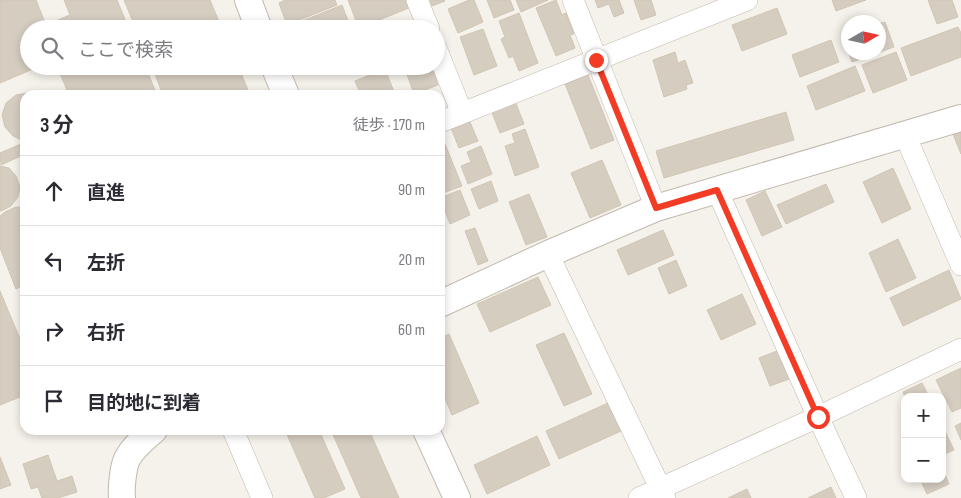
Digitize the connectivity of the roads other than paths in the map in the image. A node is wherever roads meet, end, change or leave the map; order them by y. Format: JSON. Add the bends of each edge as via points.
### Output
{"nodes":[{"id":1,"x":248,"y":0,"type":"edge"},
{"id":2,"x":417,"y":0,"type":"edge"},
{"id":3,"x":573,"y":0,"type":"edge"},
{"id":4,"x":737,"y":2,"type":"edge"},
{"id":5,"x":256,"y":20,"type":"edge"},
{"id":6,"x":425,"y":20,"type":"edge"},
{"id":7,"x":596,"y":60,"type":"junction"},
{"id":8,"x":445,"y":70,"type":"edge"},
{"id":9,"x":278,"y":75,"type":"edge"},
{"id":10,"x":284,"y":90,"type":"edge"},
{"id":11,"x":462,"y":113,"type":"junction"},
{"id":12,"x":961,"y":118,"type":"edge"},
{"id":13,"x":445,"y":120,"type":"edge"},
{"id":14,"x":905,"y":135,"type":"junction"},
{"id":15,"x":717,"y":190,"type":"junction"},
{"id":16,"x":656,"y":208,"type":"junction"},
{"id":17,"x":548,"y":254,"type":"junction"},
{"id":18,"x":961,"y":264,"type":"edge"},
{"id":19,"x":445,"y":302,"type":"edge"},
{"id":20,"x":961,"y":349,"type":"edge"},
{"id":21,"x":818,"y":417,"type":"junction"},
{"id":22,"x":148,"y":435,"type":"edge"},
{"id":23,"x":235,"y":435,"type":"edge"},
{"id":24,"x":428,"y":435,"type":"edge"},
{"id":25,"x":663,"y":493,"type":"edge"},
{"id":26,"x":122,"y":498,"type":"edge"},
{"id":27,"x":262,"y":498,"type":"edge"},
{"id":28,"x":457,"y":498,"type":"edge"},
{"id":29,"x":639,"y":498,"type":"edge"},
{"id":30,"x":856,"y":498,"type":"edge"}],
"edges":[{"from":1,"to":5,"type":"street"},
{"from":2,"to":6,"type":"street"},
{"from":3,"to":7,"type":"street"},
{"from":4,"to":7,"type":"street"},
{"from":7,"to":11,"type":"street"},
{"from":7,"to":16,"type":"street"},
{"from":8,"to":11,"type":"street"},
{"from":9,"to":10,"type":"street"},
{"from":11,"to":13,"type":"street"},
{"from":12,"to":14,"type":"street"},
{"from":14,"to":15,"type":"street"},
{"from":14,"to":18,"type":"street"},
{"from":15,"to":16,"type":"street"},
{"from":15,"to":21,"type":"street"},
{"from":16,"to":17,"type":"street"},
{"from":17,"to":19,"type":"street"},
{"from":17,"to":25,"type":"street"},
{"from":20,"to":21,"type":"street"},
{"from":21,"to":25,"type":"street"},
{"from":21,"to":30,"type":"street"},
{"from":22,"to":26,"type":"street","via":[[127,460]]},
{"from":23,"to":27,"type":"street"},
{"from":24,"to":28,"type":"street"},
{"from":25,"to":29,"type":"street"}]}
